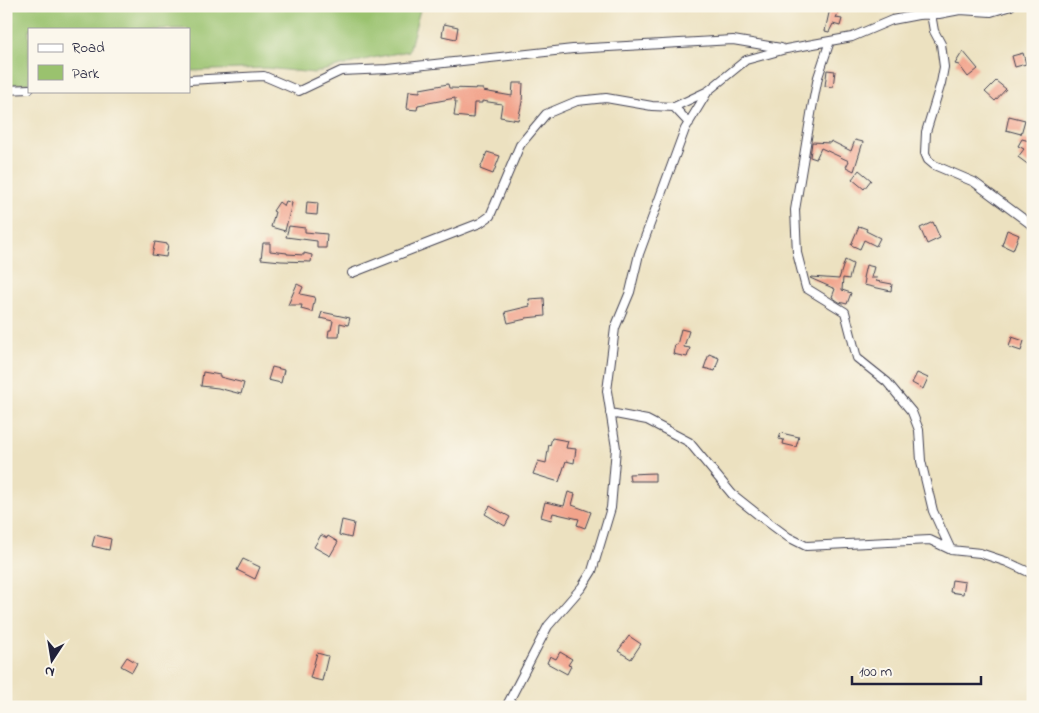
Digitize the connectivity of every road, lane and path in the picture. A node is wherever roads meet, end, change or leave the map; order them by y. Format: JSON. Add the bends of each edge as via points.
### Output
{"nodes":[{"id":1,"x":1011,"y":6,"type":"edge"},
{"id":2,"x":931,"y":14,"type":"junction"},
{"id":3,"x":830,"y":41,"type":"junction"},
{"id":4,"x":786,"y":49,"type":"junction"},
{"id":5,"x":190,"y":80,"type":"edge"},
{"id":6,"x":28,"y":89,"type":"edge"},
{"id":7,"x":6,"y":90,"type":"edge"},
{"id":8,"x":708,"y":91,"type":"junction"},
{"id":9,"x":674,"y":107,"type":"junction"},
{"id":10,"x":689,"y":123,"type":"junction"},
{"id":11,"x":1033,"y":226,"type":"edge"},
{"id":12,"x":352,"y":273,"type":"dead end"},
{"id":13,"x":610,"y":413,"type":"junction"},
{"id":14,"x":951,"y":550,"type":"junction"},
{"id":15,"x":1033,"y":574,"type":"edge"},
{"id":16,"x":506,"y":707,"type":"edge"}],
"edges":[{"from":1,"to":2,"type":"street","via":[[990,12],[960,10]]},
{"from":2,"to":3,"type":"street","via":[[892,20],[852,37]]},
{"from":2,"to":11,"type":"street","via":[[934,31],[941,44],[944,67],[926,132],[928,160],[974,182]]},
{"from":3,"to":4,"type":"street"},
{"from":3,"to":14,"type":"street","via":[[818,77],[806,138],[795,210],[797,253],[806,288],[845,312],[857,358],[887,382],[912,412],[919,430],[921,460],[933,511]]},
{"from":4,"to":5,"type":"street","via":[[732,40],[573,49],[388,69],[340,71],[299,91],[264,76]]},
{"from":4,"to":8,"type":"street","via":[[746,60]]},
{"from":6,"to":7,"type":"street"},
{"from":8,"to":9,"type":"street"},
{"from":8,"to":10,"type":"street"},
{"from":9,"to":10,"type":"street"},
{"from":9,"to":12,"type":"street","via":[[606,98],[577,101],[546,114],[520,145],[490,216],[480,224]]},
{"from":10,"to":13,"type":"street","via":[[645,237],[630,292],[615,328],[607,391]]},
{"from":13,"to":14,"type":"street","via":[[647,420],[689,442],[732,494],[788,537],[806,546],[930,540]]},
{"from":13,"to":16,"type":"street","via":[[616,448],[612,508],[592,572],[548,626]]},
{"from":14,"to":15,"type":"street","via":[[980,553]]}]}
